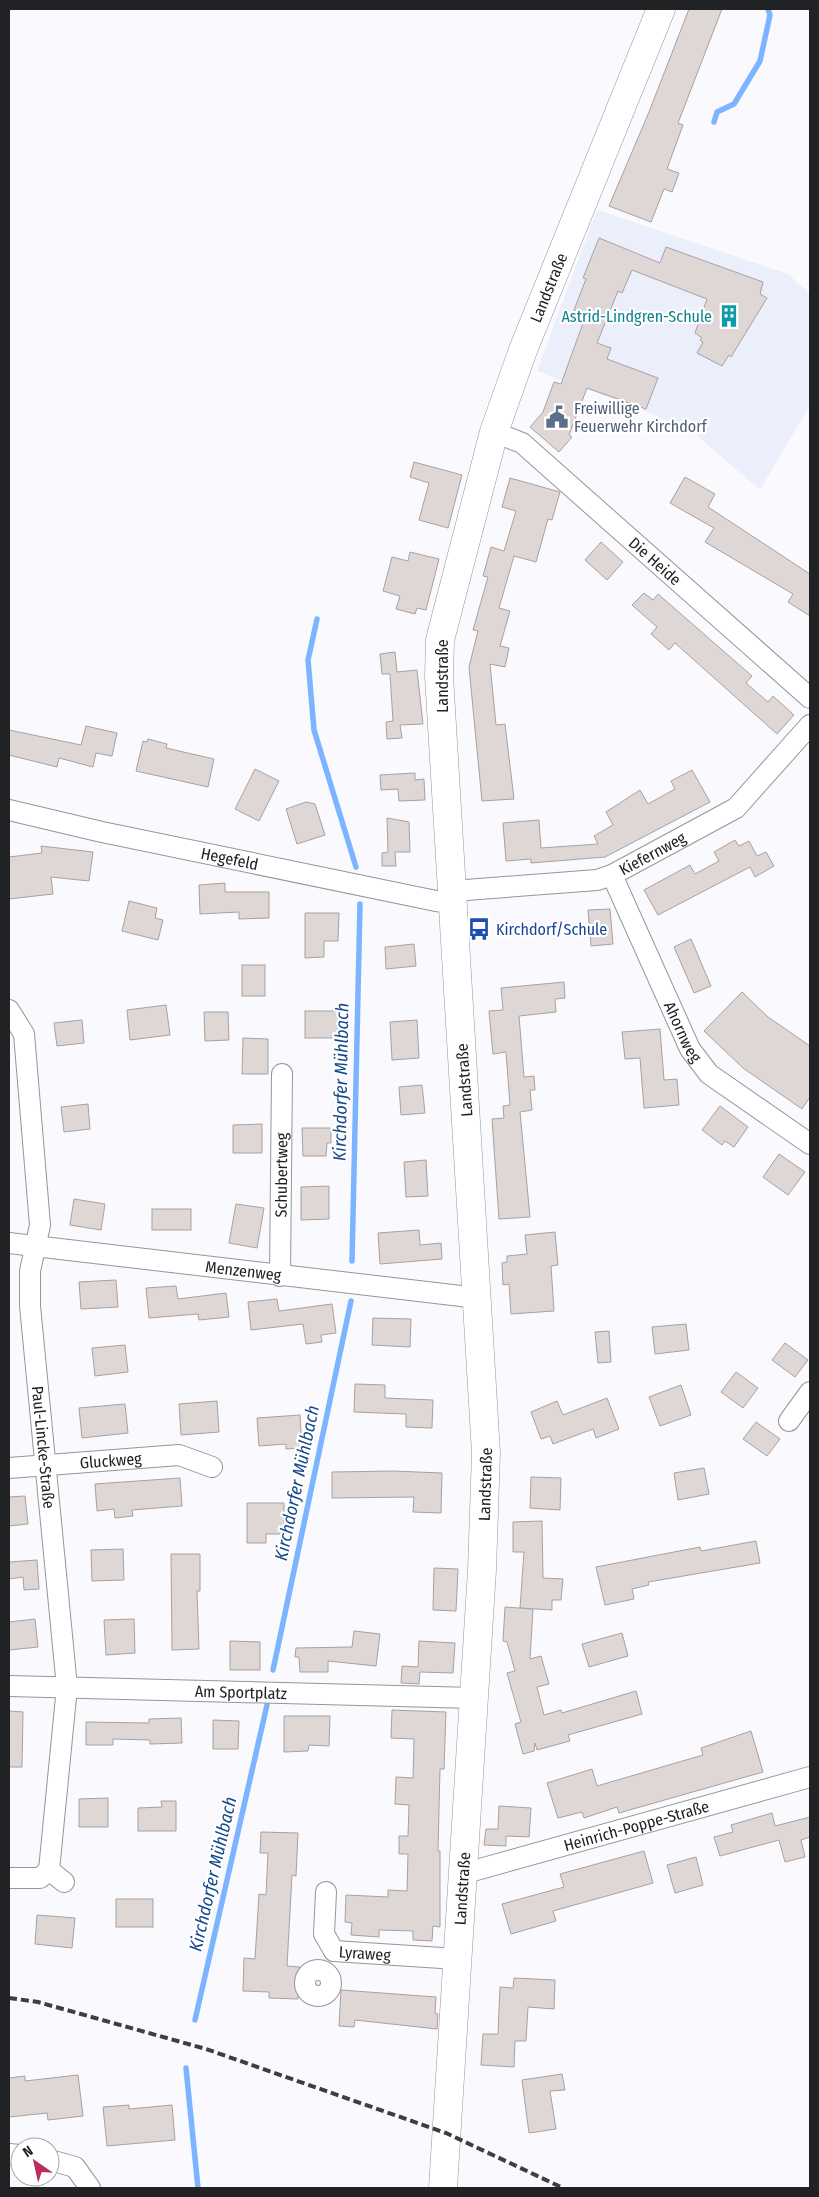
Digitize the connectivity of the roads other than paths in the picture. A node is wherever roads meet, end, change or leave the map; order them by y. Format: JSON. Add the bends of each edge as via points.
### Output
{"nodes":[{"id":1,"x":661,"y":9,"type":"edge"},
{"id":2,"x":494,"y":432,"type":"junction"},
{"id":3,"x":810,"y":698,"type":"edge"},
{"id":4,"x":810,"y":725,"type":"edge"},
{"id":5,"x":9,"y":810,"type":"edge"},
{"id":6,"x":612,"y":875,"type":"junction"},
{"id":7,"x":453,"y":897,"type":"junction"},
{"id":8,"x":9,"y":1010,"type":"edge"},
{"id":9,"x":282,"y":1074,"type":"dead end"},
{"id":10,"x":810,"y":1144,"type":"edge"},
{"id":11,"x":9,"y":1243,"type":"edge"},
{"id":12,"x":35,"y":1246,"type":"junction"},
{"id":13,"x":280,"y":1276,"type":"junction"},
{"id":14,"x":478,"y":1298,"type":"junction"},
{"id":15,"x":810,"y":1392,"type":"edge"},
{"id":16,"x":789,"y":1421,"type":"dead end"},
{"id":17,"x":44,"y":1464,"type":"junction"},
{"id":18,"x":212,"y":1467,"type":"dead end"},
{"id":19,"x":9,"y":1468,"type":"edge"},
{"id":20,"x":9,"y":1686,"type":"edge"},
{"id":21,"x":67,"y":1687,"type":"junction"},
{"id":22,"x":474,"y":1698,"type":"junction"},
{"id":23,"x":810,"y":1777,"type":"edge"},
{"id":24,"x":462,"y":1874,"type":"junction"},
{"id":25,"x":9,"y":1878,"type":"edge"},
{"id":26,"x":326,"y":1892,"type":"dead end"},
{"id":27,"x":334,"y":1951,"type":"junction"},
{"id":28,"x":457,"y":1959,"type":"junction"},
{"id":29,"x":325,"y":1972,"type":"dead end"},
{"id":30,"x":60,"y":2163,"type":"edge"},
{"id":31,"x":90,"y":2188,"type":"edge"},
{"id":32,"x":443,"y":2188,"type":"edge"}],
"edges":[{"from":1,"to":2,"type":"street","name":"Landstraße","via":[[523,350]]},
{"from":2,"to":3,"type":"street","name":"Die Heide","via":[[522,443]]},
{"from":2,"to":7,"type":"street","name":"Landstraße","via":[[440,640],[439,676]]},
{"from":4,"to":6,"type":"street","name":"Kiefernweg","via":[[736,808]]},
{"from":5,"to":7,"type":"street","name":"Hegefeld","via":[[277,869]]},
{"from":6,"to":7,"type":"street","name":"Kiefernweg","via":[[597,880]]},
{"from":6,"to":10,"type":"street","name":"Ahornweg","via":[[690,1049],[709,1074]]},
{"from":7,"to":14,"type":"street","name":"Landstraße"},
{"from":8,"to":12,"type":"street","name":"Paul-Lincke-Straße","via":[[24,1034],[40,1225]]},
{"from":9,"to":13,"type":"street","name":"Schubertweg"},
{"from":11,"to":12,"type":"street","name":"Menzenweg"},
{"from":12,"to":13,"type":"street","name":"Menzenweg"},
{"from":12,"to":17,"type":"street","name":"Paul-Lincke-Straße","via":[[30,1270],[30,1306]]},
{"from":13,"to":14,"type":"street","name":"Menzenweg"},
{"from":14,"to":22,"type":"street","name":"Landstraße","via":[[486,1453]]},
{"from":15,"to":16,"type":"street"},
{"from":17,"to":18,"type":"street","name":"Gluckweg","via":[[179,1455]]},
{"from":17,"to":19,"type":"street","name":"Gluckweg"},
{"from":17,"to":21,"type":"street","name":"Paul-Lincke-Straße"},
{"from":20,"to":21,"type":"street","name":"Am Sportplatz"},
{"from":21,"to":22,"type":"street","name":"Am Sportplatz"},
{"from":21,"to":25,"type":"street","name":"Paul-Lincke-Straße","via":[[57,1876]]},
{"from":22,"to":24,"type":"street","name":"Landstraße"},
{"from":23,"to":24,"type":"street","name":"Heinrich-Poppe-Straße"},
{"from":24,"to":28,"type":"street","name":"Landstraße"},
{"from":26,"to":27,"type":"street","name":"Lyraweg","via":[[324,1934]]},
{"from":27,"to":28,"type":"street","name":"Lyraweg"},
{"from":27,"to":29,"type":"street"},
{"from":28,"to":32,"type":"street","name":"Landstraße"},
{"from":30,"to":31,"type":"street","via":[[75,2167]]}]}
